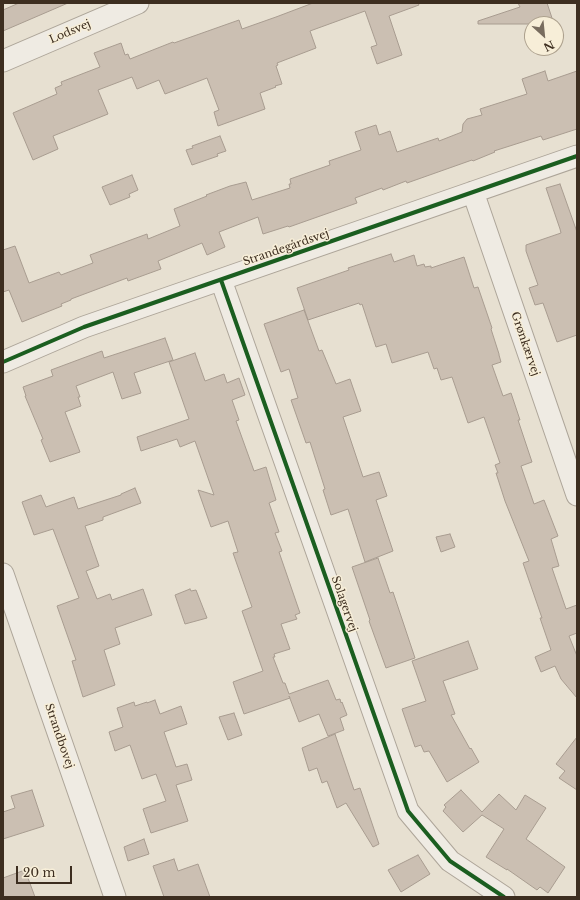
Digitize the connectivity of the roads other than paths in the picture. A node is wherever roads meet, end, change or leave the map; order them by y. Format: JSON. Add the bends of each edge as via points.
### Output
{"nodes":[{"id":1,"x":138,"y":3,"type":"edge"},
{"id":2,"x":3,"y":61,"type":"edge"},
{"id":3,"x":577,"y":156,"type":"edge"},
{"id":4,"x":473,"y":192,"type":"junction"},
{"id":5,"x":221,"y":280,"type":"junction"},
{"id":6,"x":3,"y":362,"type":"edge"},
{"id":7,"x":577,"y":496,"type":"edge"},
{"id":8,"x":3,"y":574,"type":"edge"},
{"id":9,"x":115,"y":897,"type":"edge"},
{"id":10,"x":504,"y":897,"type":"edge"}],
"edges":[{"from":1,"to":2,"type":"street","name":"Lodsvej"},
{"from":3,"to":4,"type":"street","name":"Strandegårdsvej"},
{"from":4,"to":5,"type":"street","name":"Strandegårdsvej"},
{"from":4,"to":7,"type":"street","name":"Grønkærvej"},
{"from":5,"to":6,"type":"street","name":"Strandegårdsvej","via":[[84,327]]},
{"from":5,"to":10,"type":"street","name":"Solagervej","via":[[408,811],[450,861]]},
{"from":8,"to":9,"type":"street","name":"Strandbovej"}]}
